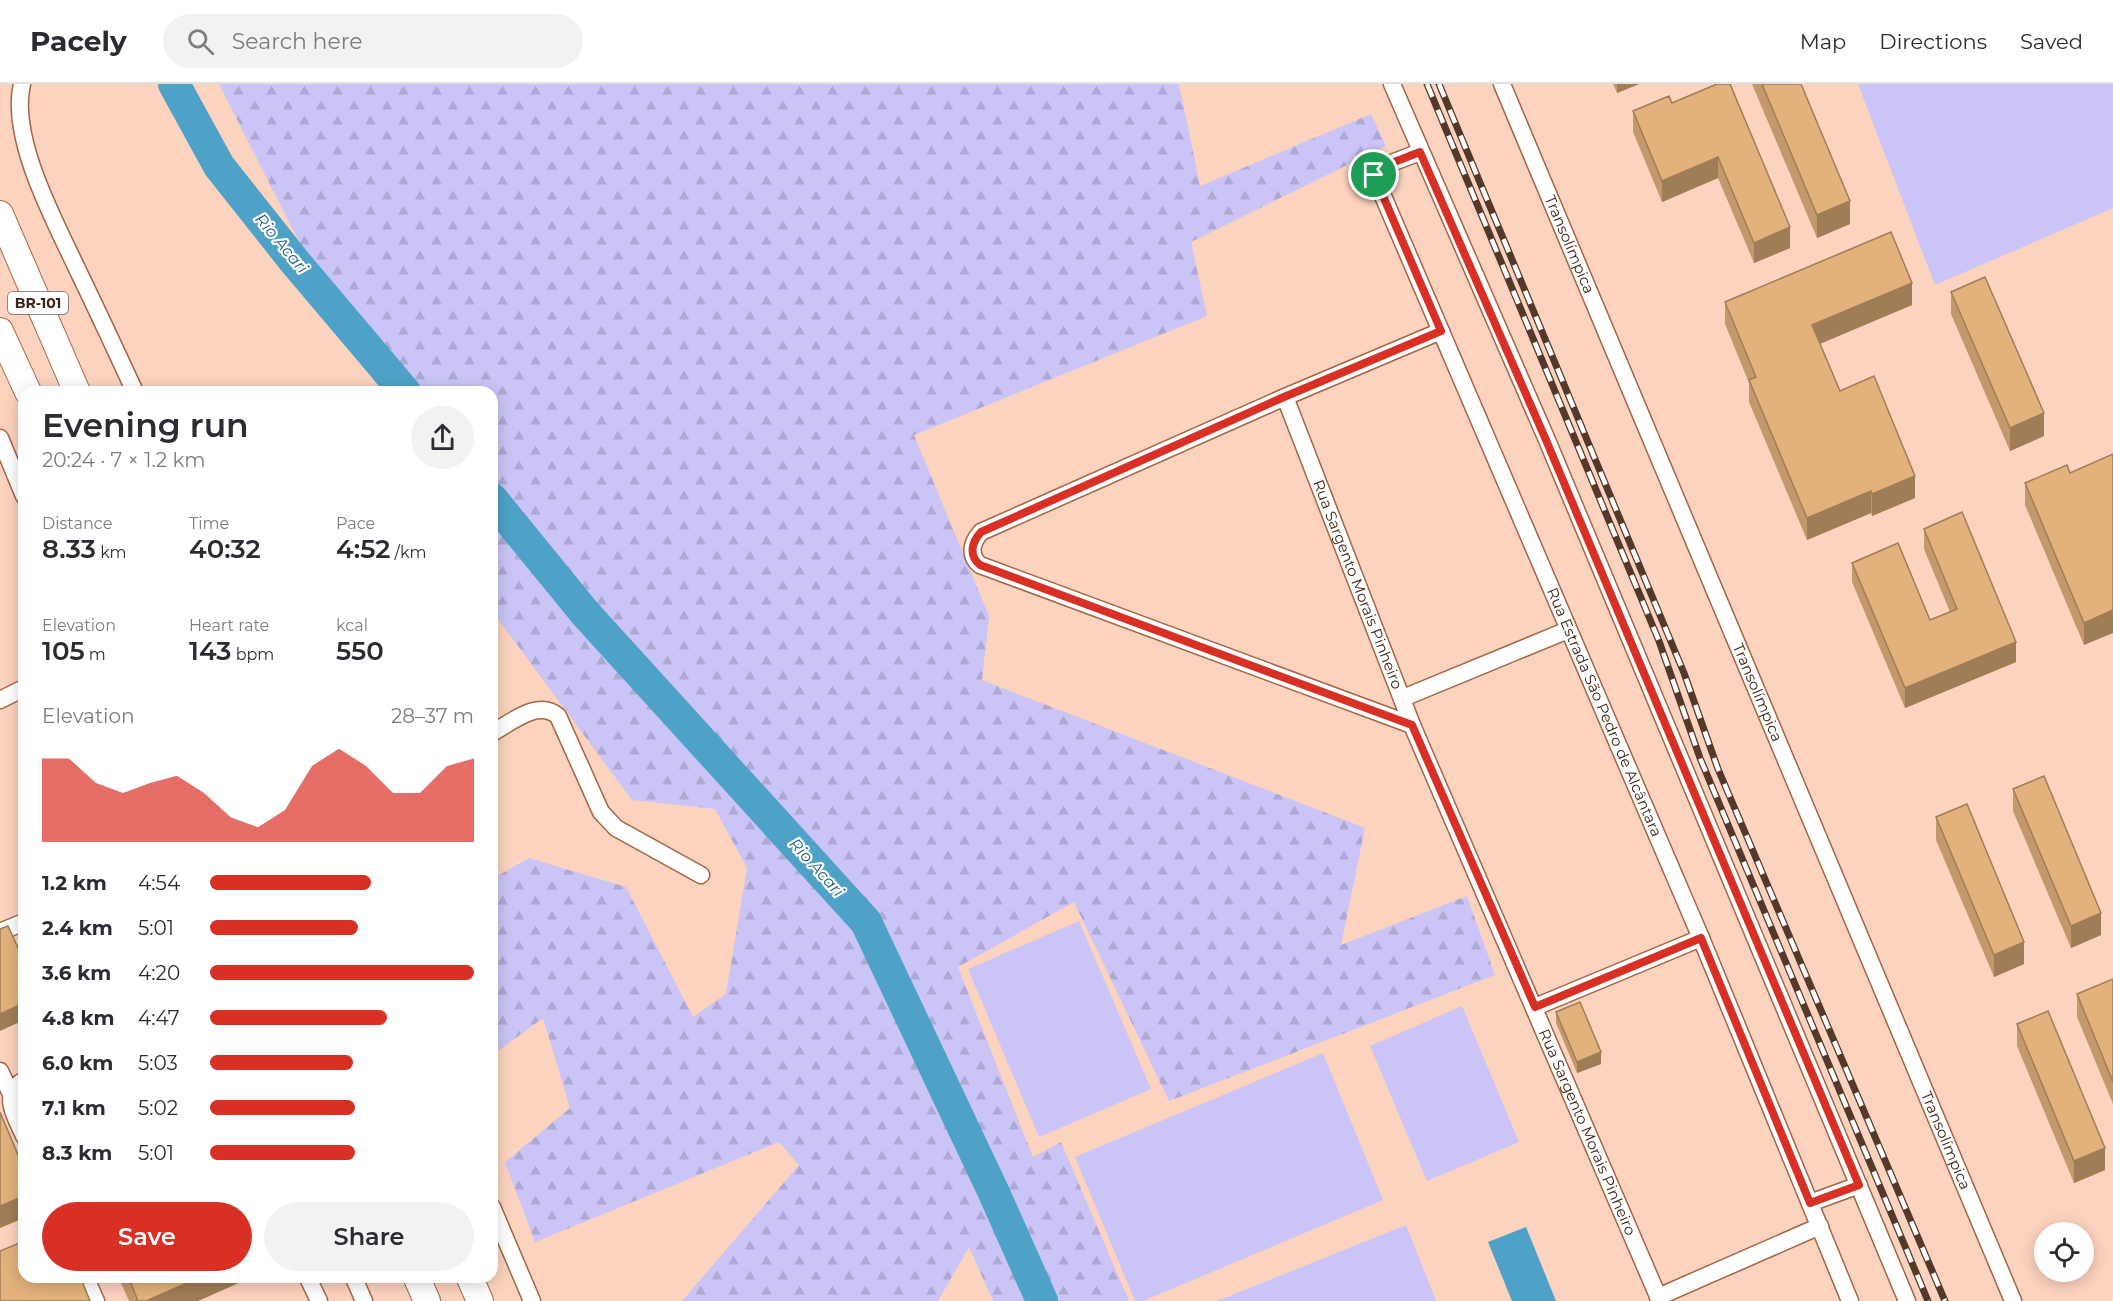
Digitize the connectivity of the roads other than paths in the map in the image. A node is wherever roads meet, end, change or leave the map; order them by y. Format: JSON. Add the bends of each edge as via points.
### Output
{"nodes":[{"id":1,"x":22,"y":84,"type":"edge"},
{"id":2,"x":1392,"y":84,"type":"edge"},
{"id":3,"x":1503,"y":84,"type":"edge"},
{"id":4,"x":1420,"y":152,"type":"junction"},
{"id":5,"x":0,"y":214,"type":"edge"},
{"id":6,"x":0,"y":331,"type":"edge"},
{"id":7,"x":1441,"y":331,"type":"junction"},
{"id":8,"x":25,"y":386,"type":"edge"},
{"id":9,"x":74,"y":386,"type":"edge"},
{"id":10,"x":132,"y":386,"type":"edge"},
{"id":11,"x":1284,"y":397,"type":"junction"},
{"id":12,"x":0,"y":438,"type":"edge"},
{"id":13,"x":18,"y":482,"type":"edge"},
{"id":14,"x":1568,"y":630,"type":"junction"},
{"id":15,"x":18,"y":691,"type":"edge"},
{"id":16,"x":1403,"y":698,"type":"junction"},
{"id":17,"x":0,"y":700,"type":"edge"},
{"id":18,"x":1412,"y":725,"type":"junction"},
{"id":19,"x":498,"y":730,"type":"edge"},
{"id":20,"x":701,"y":874,"type":"dead end"},
{"id":21,"x":18,"y":924,"type":"edge"},
{"id":22,"x":0,"y":932,"type":"edge"},
{"id":23,"x":1701,"y":938,"type":"junction"},
{"id":24,"x":1535,"y":1007,"type":"junction"},
{"id":25,"x":0,"y":1071,"type":"edge"},
{"id":26,"x":18,"y":1083,"type":"edge"},
{"id":27,"x":10,"y":1092,"type":"junction"},
{"id":28,"x":18,"y":1122,"type":"edge"},
{"id":29,"x":1859,"y":1185,"type":"junction"},
{"id":30,"x":1810,"y":1203,"type":"junction"},
{"id":31,"x":498,"y":1221,"type":"edge"},
{"id":32,"x":1820,"y":1226,"type":"junction"},
{"id":33,"x":88,"y":1283,"type":"edge"},
{"id":34,"x":311,"y":1283,"type":"edge"},
{"id":35,"x":356,"y":1283,"type":"edge"},
{"id":36,"x":419,"y":1283,"type":"edge"},
{"id":37,"x":472,"y":1283,"type":"edge"},
{"id":38,"x":1659,"y":1299,"type":"edge"},
{"id":39,"x":96,"y":1301,"type":"edge"},
{"id":40,"x":319,"y":1301,"type":"edge"},
{"id":41,"x":364,"y":1301,"type":"edge"},
{"id":42,"x":427,"y":1301,"type":"edge"},
{"id":43,"x":480,"y":1301,"type":"edge"},
{"id":44,"x":532,"y":1301,"type":"edge"},
{"id":45,"x":1850,"y":1301,"type":"edge"},
{"id":46,"x":1907,"y":1301,"type":"edge"},
{"id":47,"x":2013,"y":1301,"type":"edge"}],
"edges":[{"from":1,"to":10,"type":"street","via":[[21,128],[40,186]]},
{"from":2,"to":4,"type":"street"},
{"from":3,"to":47,"type":"street","name":"Transolímpica"},
{"from":4,"to":7,"type":"street","name":"Rua Estrada São Pedro de Alcântara","via":[[1376,169],[1374,175]]},
{"from":4,"to":29,"type":"street","via":[[1546,440]]},
{"from":5,"to":9,"type":"highway","number":"BR-101"},
{"from":6,"to":8,"type":"highway","number":"BR-101"},
{"from":7,"to":11,"type":"street"},
{"from":7,"to":14,"type":"street","name":"Rua Estrada São Pedro de Alcântara"},
{"from":11,"to":16,"type":"street","name":"Rua Sargento Morais Pinheiro"},
{"from":11,"to":18,"type":"street","via":[[981,532],[972,550],[974,560]]},
{"from":12,"to":13,"type":"street"},
{"from":14,"to":16,"type":"street"},
{"from":14,"to":23,"type":"street","name":"Rua Estrada São Pedro de Alcântara"},
{"from":15,"to":17,"type":"street"},
{"from":16,"to":18,"type":"street","name":"Rua Sargento Morais Pinheiro"},
{"from":18,"to":24,"type":"street","name":"Rua Sargento Morais Pinheiro"},
{"from":19,"to":20,"type":"street","via":[[534,710],[552,711],[558,716],[601,812],[616,828]]},
{"from":21,"to":22,"type":"street"},
{"from":23,"to":24,"type":"street"},
{"from":23,"to":30,"type":"street","name":"Rua Estrada São Pedro de Alcântara"},
{"from":24,"to":38,"type":"street","name":"Rua Sargento Morais Pinheiro"},
{"from":25,"to":27,"type":"street"},
{"from":26,"to":27,"type":"street"},
{"from":27,"to":28,"type":"street","via":[[9,1102]]},
{"from":29,"to":30,"type":"street"},
{"from":29,"to":46,"type":"street"},
{"from":30,"to":32,"type":"street","name":"Rua Estrada São Pedro de Alcântara"},
{"from":31,"to":44,"type":"street"},
{"from":32,"to":38,"type":"street"},
{"from":32,"to":45,"type":"street","name":"Rua Estrada São Pedro de Alcântara"},
{"from":33,"to":39,"type":"street"},
{"from":34,"to":40,"type":"street"},
{"from":35,"to":41,"type":"street"},
{"from":36,"to":42,"type":"highway"},
{"from":37,"to":43,"type":"highway"}]}
